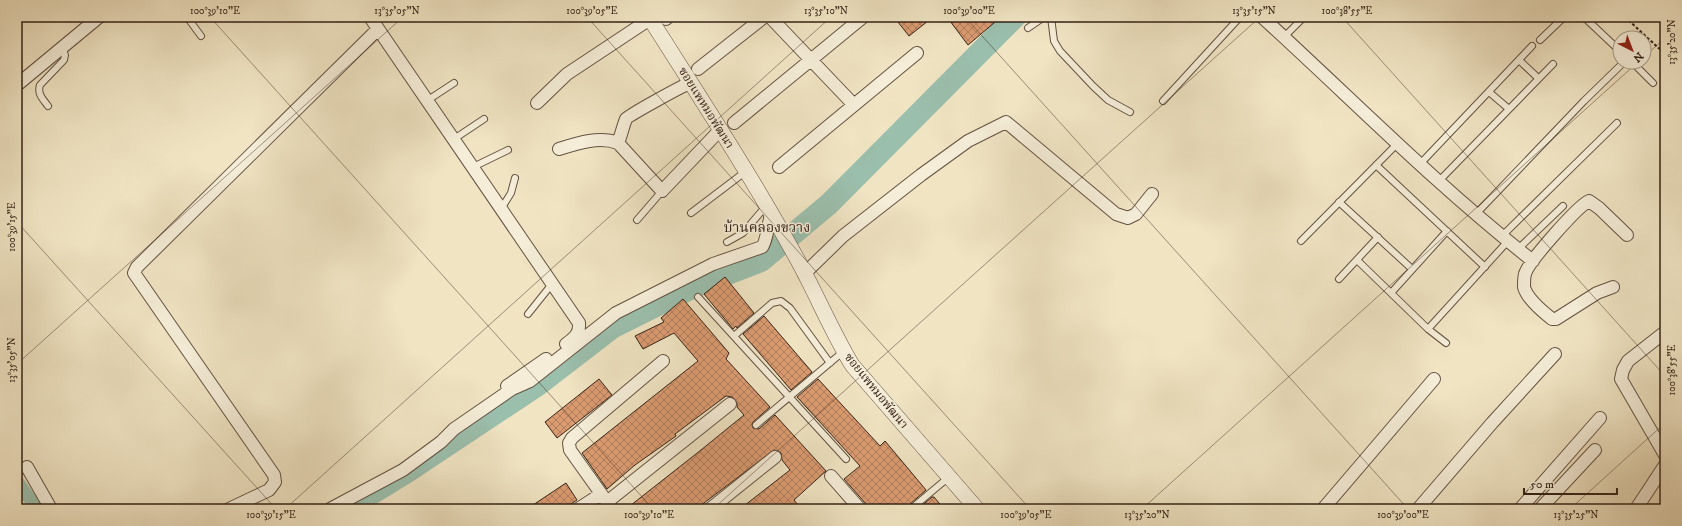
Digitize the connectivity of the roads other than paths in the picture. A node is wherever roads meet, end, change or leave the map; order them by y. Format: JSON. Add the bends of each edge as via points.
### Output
{"nodes":[{"id":1,"x":99,"y":17,"type":"edge"},
{"id":2,"x":187,"y":17,"type":"edge"},
{"id":3,"x":370,"y":17,"type":"edge"},
{"id":4,"x":764,"y":17,"type":"edge"},
{"id":5,"x":770,"y":17,"type":"edge"},
{"id":6,"x":863,"y":17,"type":"edge"},
{"id":7,"x":1044,"y":17,"type":"edge"},
{"id":8,"x":1051,"y":17,"type":"edge"},
{"id":9,"x":1240,"y":17,"type":"edge"},
{"id":10,"x":1262,"y":17,"type":"edge"},
{"id":11,"x":1304,"y":17,"type":"edge"},
{"id":12,"x":1564,"y":17,"type":"edge"},
{"id":13,"x":1584,"y":17,"type":"edge"},
{"id":14,"x":649,"y":18,"type":"edge"},
{"id":15,"x":378,"y":28,"type":"junction"},
{"id":16,"x":1028,"y":28,"type":"dead end"},
{"id":17,"x":201,"y":36,"type":"dead end"},
{"id":18,"x":1284,"y":37,"type":"junction"},
{"id":19,"x":1540,"y":40,"type":"dead end"},
{"id":20,"x":1612,"y":43,"type":"edge"},
{"id":21,"x":1532,"y":46,"type":"dead end"},
{"id":22,"x":62,"y":48,"type":"junction"},
{"id":23,"x":917,"y":54,"type":"dead end"},
{"id":24,"x":811,"y":60,"type":"junction"},
{"id":25,"x":1519,"y":60,"type":"junction"},
{"id":26,"x":1553,"y":64,"type":"dead end"},
{"id":27,"x":698,"y":69,"type":"dead end"},
{"id":28,"x":1616,"y":70,"type":"edge"},
{"id":29,"x":1640,"y":70,"type":"edge"},
{"id":30,"x":1538,"y":78,"type":"junction"},
{"id":31,"x":1653,"y":82,"type":"dead end"},
{"id":32,"x":454,"y":83,"type":"dead end"},
{"id":33,"x":690,"y":83,"type":"junction"},
{"id":34,"x":17,"y":85,"type":"edge"},
{"id":35,"x":1489,"y":92,"type":"junction"},
{"id":36,"x":428,"y":100,"type":"junction"},
{"id":37,"x":1164,"y":101,"type":"dead end"},
{"id":38,"x":537,"y":103,"type":"dead end"},
{"id":39,"x":854,"y":105,"type":"junction"},
{"id":40,"x":48,"y":106,"type":"dead end"},
{"id":41,"x":1509,"y":109,"type":"junction"},
{"id":42,"x":1130,"y":112,"type":"dead end"},
{"id":43,"x":484,"y":119,"type":"dead end"},
{"id":44,"x":734,"y":123,"type":"dead end"},
{"id":45,"x":1617,"y":123,"type":"dead end"},
{"id":46,"x":720,"y":130,"type":"junction"},
{"id":47,"x":454,"y":139,"type":"junction"},
{"id":48,"x":618,"y":143,"type":"junction"},
{"id":49,"x":1398,"y":143,"type":"junction"},
{"id":50,"x":559,"y":149,"type":"dead end"},
{"id":51,"x":508,"y":150,"type":"dead end"},
{"id":52,"x":1420,"y":164,"type":"junction"},
{"id":53,"x":1376,"y":165,"type":"junction"},
{"id":54,"x":473,"y":167,"type":"junction"},
{"id":55,"x":779,"y":167,"type":"dead end"},
{"id":56,"x":745,"y":172,"type":"junction"},
{"id":57,"x":515,"y":178,"type":"dead end"},
{"id":58,"x":1439,"y":181,"type":"junction"},
{"id":59,"x":662,"y":191,"type":"junction"},
{"id":60,"x":1152,"y":194,"type":"dead end"},
{"id":61,"x":1339,"y":202,"type":"junction"},
{"id":62,"x":1563,"y":206,"type":"dead end"},
{"id":63,"x":501,"y":209,"type":"junction"},
{"id":64,"x":691,"y":213,"type":"dead end"},
{"id":65,"x":771,"y":214,"type":"junction"},
{"id":66,"x":1476,"y":214,"type":"junction"},
{"id":67,"x":637,"y":220,"type":"dead end"},
{"id":68,"x":1447,"y":231,"type":"junction"},
{"id":69,"x":1627,"y":235,"type":"dead end"},
{"id":70,"x":1378,"y":237,"type":"junction"},
{"id":71,"x":1505,"y":239,"type":"junction"},
{"id":72,"x":1301,"y":241,"type":"dead end"},
{"id":73,"x":727,"y":242,"type":"dead end"},
{"id":74,"x":1518,"y":249,"type":"junction"},
{"id":75,"x":1356,"y":260,"type":"junction"},
{"id":76,"x":1533,"y":261,"type":"junction"},
{"id":77,"x":1484,"y":267,"type":"junction"},
{"id":78,"x":1412,"y":269,"type":"junction"},
{"id":79,"x":804,"y":274,"type":"junction"},
{"id":80,"x":1339,"y":279,"type":"dead end"},
{"id":81,"x":552,"y":284,"type":"junction"},
{"id":82,"x":1612,"y":287,"type":"dead end"},
{"id":83,"x":1391,"y":293,"type":"junction"},
{"id":84,"x":698,"y":296,"type":"dead end"},
{"id":85,"x":528,"y":314,"type":"dead end"},
{"id":86,"x":1428,"y":329,"type":"junction"},
{"id":87,"x":1665,"y":332,"type":"edge"},
{"id":88,"x":734,"y":336,"type":"junction"},
{"id":89,"x":1446,"y":343,"type":"dead end"},
{"id":90,"x":844,"y":351,"type":"junction"},
{"id":91,"x":1555,"y":354,"type":"dead end"},
{"id":92,"x":663,"y":361,"type":"dead end"},
{"id":93,"x":830,"y":363,"type":"junction"},
{"id":94,"x":1434,"y":379,"type":"dead end"},
{"id":95,"x":790,"y":396,"type":"junction"},
{"id":96,"x":730,"y":404,"type":"dead end"},
{"id":97,"x":487,"y":407,"type":"junction"},
{"id":98,"x":1600,"y":418,"type":"dead end"},
{"id":99,"x":756,"y":425,"type":"dead end"},
{"id":100,"x":1595,"y":450,"type":"dead end"},
{"id":101,"x":1665,"y":455,"type":"edge"},
{"id":102,"x":775,"y":457,"type":"dead end"},
{"id":103,"x":846,"y":458,"type":"dead end"},
{"id":104,"x":1665,"y":465,"type":"edge"},
{"id":105,"x":27,"y":467,"type":"dead end"},
{"id":106,"x":831,"y":476,"type":"dead end"},
{"id":107,"x":949,"y":477,"type":"junction"},
{"id":108,"x":606,"y":501,"type":"edge"},
{"id":109,"x":912,"y":508,"type":"dead end"},
{"id":110,"x":51,"y":509,"type":"edge"},
{"id":111,"x":230,"y":509,"type":"edge"},
{"id":112,"x":330,"y":509,"type":"edge"},
{"id":113,"x":578,"y":509,"type":"edge"},
{"id":114,"x":710,"y":509,"type":"edge"},
{"id":115,"x":860,"y":509,"type":"edge"},
{"id":116,"x":977,"y":509,"type":"edge"},
{"id":117,"x":1323,"y":509,"type":"edge"},
{"id":118,"x":1418,"y":509,"type":"edge"},
{"id":119,"x":1520,"y":509,"type":"edge"},
{"id":120,"x":1540,"y":509,"type":"edge"},
{"id":121,"x":1636,"y":509,"type":"edge"}],
"edges":[{"from":1,"to":22,"type":"street"},
{"from":2,"to":17,"type":"lane"},
{"from":3,"to":15,"type":"street"},
{"from":4,"to":27,"type":"street"},
{"from":5,"to":24,"type":"street"},
{"from":6,"to":24,"type":"street"},
{"from":7,"to":16,"type":"lane"},
{"from":8,"to":42,"type":"lane","via":[[1054,42],[1060,51],[1108,100]]},
{"from":9,"to":37,"type":"lane"},
{"from":10,"to":18,"type":"street"},
{"from":11,"to":18,"type":"lane"},
{"from":12,"to":19,"type":"lane"},
{"from":13,"to":20,"type":"lane"},
{"from":14,"to":33,"type":"street","name":"ซอยแพหมอพัฒนา"},
{"from":14,"to":38,"type":"street","via":[[567,74]]},
{"from":15,"to":36,"type":"street"},
{"from":15,"to":111,"type":"street","via":[[137,267],[134,273],[274,475],[275,482],[269,490]]},
{"from":18,"to":49,"type":"street"},
{"from":21,"to":25,"type":"lane"},
{"from":22,"to":34,"type":"street"},
{"from":22,"to":40,"type":"lane","via":[[64,60],[38,90]]},
{"from":23,"to":39,"type":"street"},
{"from":24,"to":39,"type":"street"},
{"from":24,"to":44,"type":"street"},
{"from":25,"to":30,"type":"lane"},
{"from":25,"to":35,"type":"lane"},
{"from":26,"to":30,"type":"lane"},
{"from":28,"to":66,"type":"lane"},
{"from":29,"to":31,"type":"lane"},
{"from":30,"to":41,"type":"lane"},
{"from":32,"to":36,"type":"lane"},
{"from":33,"to":46,"type":"street","name":"ซอยแพหมอพัฒนา"},
{"from":33,"to":48,"type":"street","via":[[633,113],[627,118]]},
{"from":35,"to":41,"type":"lane"},
{"from":35,"to":52,"type":"lane"},
{"from":36,"to":47,"type":"street"},
{"from":39,"to":55,"type":"street"},
{"from":41,"to":58,"type":"lane"},
{"from":43,"to":47,"type":"lane"},
{"from":45,"to":71,"type":"lane"},
{"from":46,"to":56,"type":"street","name":"ซอยแพหมอพัฒนา"},
{"from":46,"to":59,"type":"street"},
{"from":47,"to":54,"type":"street"},
{"from":48,"to":50,"type":"street","via":[[608,139]]},
{"from":48,"to":59,"type":"street"},
{"from":49,"to":52,"type":"street"},
{"from":49,"to":53,"type":"lane"},
{"from":51,"to":54,"type":"lane"},
{"from":52,"to":58,"type":"street"},
{"from":53,"to":61,"type":"lane"},
{"from":53,"to":68,"type":"lane"},
{"from":54,"to":63,"type":"street"},
{"from":56,"to":64,"type":"lane"},
{"from":56,"to":65,"type":"street","name":"ซอยแพหมอพัฒนา"},
{"from":57,"to":63,"type":"lane"},
{"from":58,"to":66,"type":"street"},
{"from":59,"to":67,"type":"lane"},
{"from":60,"to":79,"type":"street","via":[[1136,214],[1128,218],[1116,214],[1006,122],[968,141],[921,175],[843,236]]},
{"from":61,"to":70,"type":"lane"},
{"from":61,"to":72,"type":"lane"},
{"from":62,"to":74,"type":"lane"},
{"from":63,"to":81,"type":"street"},
{"from":65,"to":73,"type":"lane"},
{"from":65,"to":79,"type":"street","name":"ซอยแพหมอพัฒนา"},
{"from":65,"to":97,"type":"street","via":[[762,247],[713,264],[616,313],[527,383],[512,389]]},
{"from":66,"to":71,"type":"street"},
{"from":68,"to":77,"type":"lane"},
{"from":68,"to":78,"type":"lane"},
{"from":69,"to":76,"type":"street","via":[[1600,208],[1589,201],[1575,213]]},
{"from":70,"to":75,"type":"lane"},
{"from":70,"to":78,"type":"lane"},
{"from":71,"to":74,"type":"street"},
{"from":71,"to":77,"type":"lane"},
{"from":74,"to":76,"type":"street"},
{"from":75,"to":80,"type":"lane"},
{"from":75,"to":83,"type":"lane"},
{"from":76,"to":82,"type":"street","via":[[1525,274],[1524,287],[1552,319]]},
{"from":77,"to":86,"type":"lane"},
{"from":78,"to":83,"type":"lane"},
{"from":79,"to":90,"type":"street","name":"ซอยแพหมอพัฒนา"},
{"from":81,"to":85,"type":"lane"},
{"from":81,"to":97,"type":"street","via":[[578,323],[577,334],[489,398]]},
{"from":83,"to":86,"type":"lane"},
{"from":84,"to":88,"type":"lane"},
{"from":86,"to":89,"type":"lane"},
{"from":87,"to":101,"type":"street","via":[[1628,361],[1621,379]]},
{"from":88,"to":93,"type":"lane","via":[[772,302],[781,301],[790,308]]},
{"from":88,"to":95,"type":"lane"},
{"from":90,"to":93,"type":"lane"},
{"from":90,"to":107,"type":"street","name":"ซอยแพหมอพัฒนา","via":[[852,365]]},
{"from":91,"to":118,"type":"street"},
{"from":92,"to":108,"type":"street","via":[[569,443],[570,450]]},
{"from":93,"to":95,"type":"lane"},
{"from":94,"to":117,"type":"street"},
{"from":95,"to":99,"type":"lane"},
{"from":95,"to":103,"type":"lane"},
{"from":96,"to":108,"type":"street"},
{"from":97,"to":112,"type":"street","via":[[454,429],[403,470]]},
{"from":98,"to":119,"type":"street"},
{"from":100,"to":120,"type":"street"},
{"from":102,"to":114,"type":"street"},
{"from":104,"to":121,"type":"street"},
{"from":105,"to":110,"type":"street"},
{"from":106,"to":115,"type":"street"},
{"from":107,"to":109,"type":"lane"},
{"from":107,"to":116,"type":"street","name":"ซอยแพหมอพัฒนา"},
{"from":108,"to":113,"type":"street"}]}
